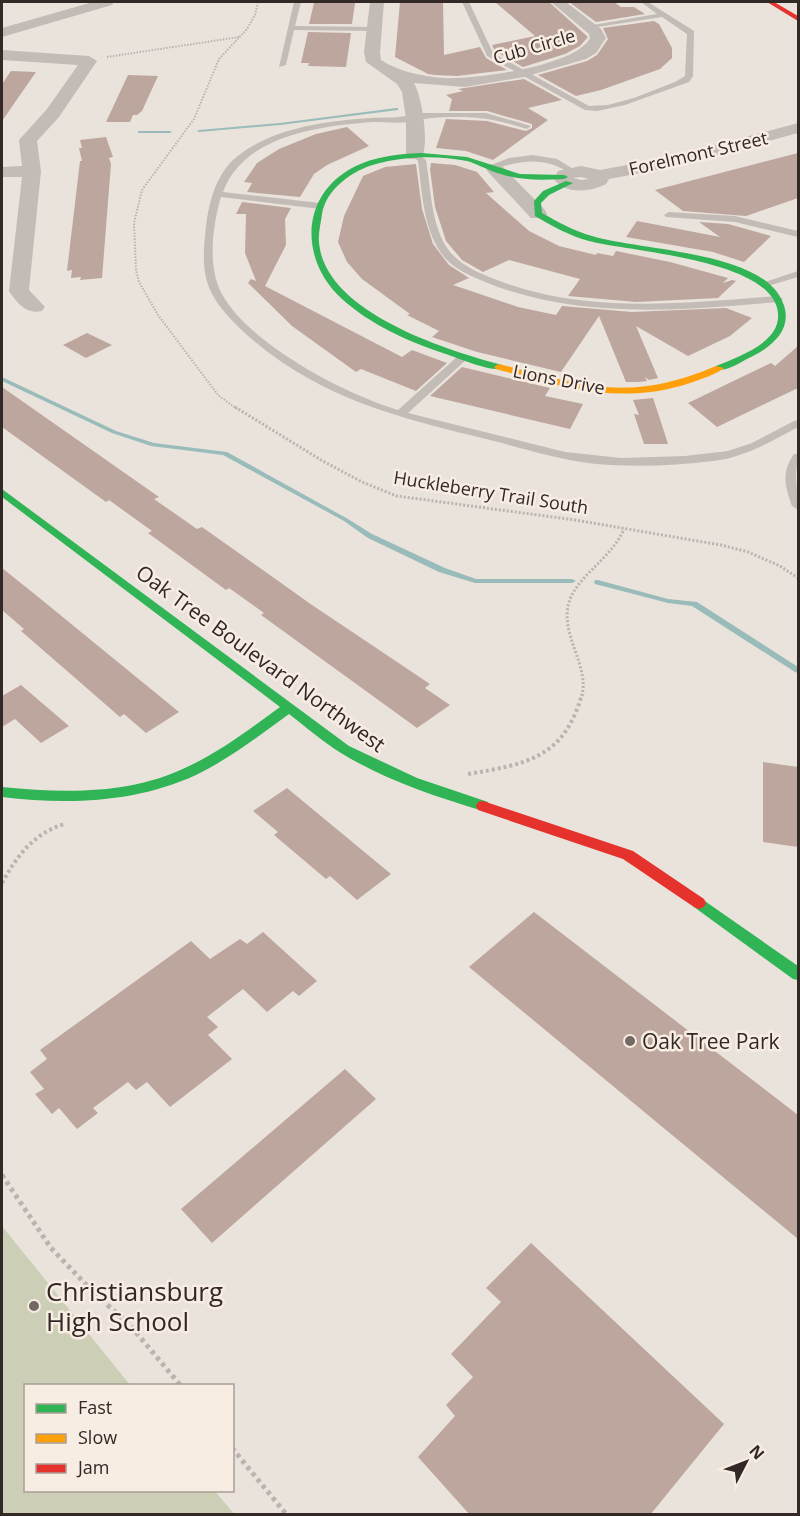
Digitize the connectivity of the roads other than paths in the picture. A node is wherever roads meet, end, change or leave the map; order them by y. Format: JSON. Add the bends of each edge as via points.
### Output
{"nodes":[{"id":1,"x":106,"y":2,"type":"edge"},
{"id":2,"x":297,"y":2,"type":"edge"},
{"id":3,"x":377,"y":2,"type":"edge"},
{"id":4,"x":465,"y":2,"type":"edge"},
{"id":5,"x":558,"y":2,"type":"edge"},
{"id":6,"x":644,"y":2,"type":"edge"},
{"id":7,"x":770,"y":2,"type":"edge"},
{"id":8,"x":664,"y":15,"type":"junction"},
{"id":9,"x":798,"y":19,"type":"edge"},
{"id":10,"x":591,"y":26,"type":"junction"},
{"id":11,"x":291,"y":28,"type":"junction"},
{"id":12,"x":374,"y":29,"type":"junction"},
{"id":13,"x":2,"y":33,"type":"edge"},
{"id":14,"x":2,"y":55,"type":"edge"},
{"id":15,"x":282,"y":65,"type":"dead end"},
{"id":16,"x":387,"y":71,"type":"junction"},
{"id":17,"x":522,"y":71,"type":"junction"},
{"id":18,"x":455,"y":83,"type":"junction"},
{"id":19,"x":413,"y":111,"type":"junction"},
{"id":20,"x":527,"y":126,"type":"dead end"},
{"id":21,"x":798,"y":128,"type":"edge"},
{"id":22,"x":415,"y":155,"type":"junction"},
{"id":23,"x":492,"y":168,"type":"junction"},
{"id":24,"x":32,"y":171,"type":"junction"},
{"id":25,"x":2,"y":172,"type":"edge"},
{"id":26,"x":569,"y":178,"type":"junction"},
{"id":27,"x":218,"y":194,"type":"junction"},
{"id":28,"x":320,"y":206,"type":"junction"},
{"id":29,"x":538,"y":214,"type":"junction"},
{"id":30,"x":669,"y":215,"type":"dead end"},
{"id":31,"x":798,"y":234,"type":"edge"},
{"id":32,"x":798,"y":274,"type":"edge"},
{"id":33,"x":764,"y":284,"type":"junction"},
{"id":34,"x":778,"y":299,"type":"junction"},
{"id":35,"x":34,"y":306,"type":"dead end"},
{"id":36,"x":462,"y":358,"type":"junction"},
{"id":37,"x":401,"y":413,"type":"junction"},
{"id":38,"x":798,"y":423,"type":"edge"},
{"id":39,"x":798,"y":457,"type":"edge"},
{"id":40,"x":2,"y":492,"type":"edge"},
{"id":41,"x":798,"y":506,"type":"edge"},
{"id":42,"x":288,"y":708,"type":"junction"},
{"id":43,"x":2,"y":792,"type":"edge"},
{"id":44,"x":798,"y":974,"type":"edge"}],
"edges":[{"from":1,"to":13,"type":"street"},
{"from":2,"to":11,"type":"lane"},
{"from":3,"to":12,"type":"street"},
{"from":4,"to":17,"type":"lane","via":[[490,54]]},
{"from":5,"to":10,"type":"street","name":"Cub Circle"},
{"from":6,"to":8,"type":"lane"},
{"from":7,"to":9,"type":"street"},
{"from":8,"to":10,"type":"lane"},
{"from":8,"to":17,"type":"lane","via":[[692,33],[689,76],[681,82],[596,110]]},
{"from":10,"to":17,"type":"street","name":"Cub Circle","via":[[598,38],[592,49],[575,58]]},
{"from":11,"to":12,"type":"lane"},
{"from":11,"to":15,"type":"lane"},
{"from":12,"to":16,"type":"street","via":[[374,62]]},
{"from":14,"to":24,"type":"street","via":[[90,61],[28,140]]},
{"from":16,"to":18,"type":"street","name":"Cub Circle"},
{"from":16,"to":19,"type":"street","via":[[405,82]]},
{"from":17,"to":18,"type":"street","name":"Cub Circle"},
{"from":18,"to":19,"type":"street","name":"Cub Circle","via":[[431,88]]},
{"from":19,"to":20,"type":"lane","via":[[486,117]]},
{"from":19,"to":22,"type":"street"},
{"from":19,"to":27,"type":"lane","via":[[273,140],[233,165]]},
{"from":21,"to":26,"type":"street","name":"Forelmont Street","via":[[677,161],[598,176],[600,180],[584,186]]},
{"from":22,"to":23,"type":"street","name":"Lions Drive","via":[[451,157]]},
{"from":22,"to":28,"type":"street","name":"Lions Drive","via":[[377,161],[346,174]]},
{"from":22,"to":34,"type":"lane","via":[[422,160],[441,246],[455,262],[495,284],[607,309]]},
{"from":23,"to":26,"type":"street","name":"Lions Drive","via":[[508,175]]},
{"from":23,"to":26,"type":"lane","via":[[518,158],[540,158],[561,163]]},
{"from":23,"to":29,"type":"street"},
{"from":24,"to":25,"type":"street"},
{"from":24,"to":35,"type":"street","via":[[19,291]]},
{"from":26,"to":29,"type":"street","via":[[537,203]]},
{"from":27,"to":28,"type":"lane"},
{"from":27,"to":37,"type":"lane","via":[[211,217],[210,271],[218,296],[271,348],[312,375],[361,400]]},
{"from":28,"to":36,"type":"street","name":"Lions Drive","via":[[313,240],[329,279],[382,324]]},
{"from":29,"to":33,"type":"street","via":[[575,234],[710,262],[748,274]]},
{"from":30,"to":31,"type":"lane","via":[[735,219]]},
{"from":32,"to":33,"type":"lane"},
{"from":33,"to":34,"type":"street"},
{"from":34,"to":36,"type":"street","name":"Lions Drive","via":[[783,323],[761,346],[696,377],[654,389],[588,386]]},
{"from":36,"to":37,"type":"lane"},
{"from":37,"to":38,"type":"lane","via":[[557,453],[608,461],[729,454],[753,447]]},
{"from":39,"to":41,"type":"lane","via":[[790,470]]},
{"from":40,"to":42,"type":"street","name":"Oak Tree Boulevard Northwest"},
{"from":42,"to":43,"type":"street","via":[[236,746],[190,772],[152,785],[76,796]]},
{"from":42,"to":44,"type":"street","name":"Oak Tree Boulevard Northwest","via":[[379,770],[628,855]]}]}
